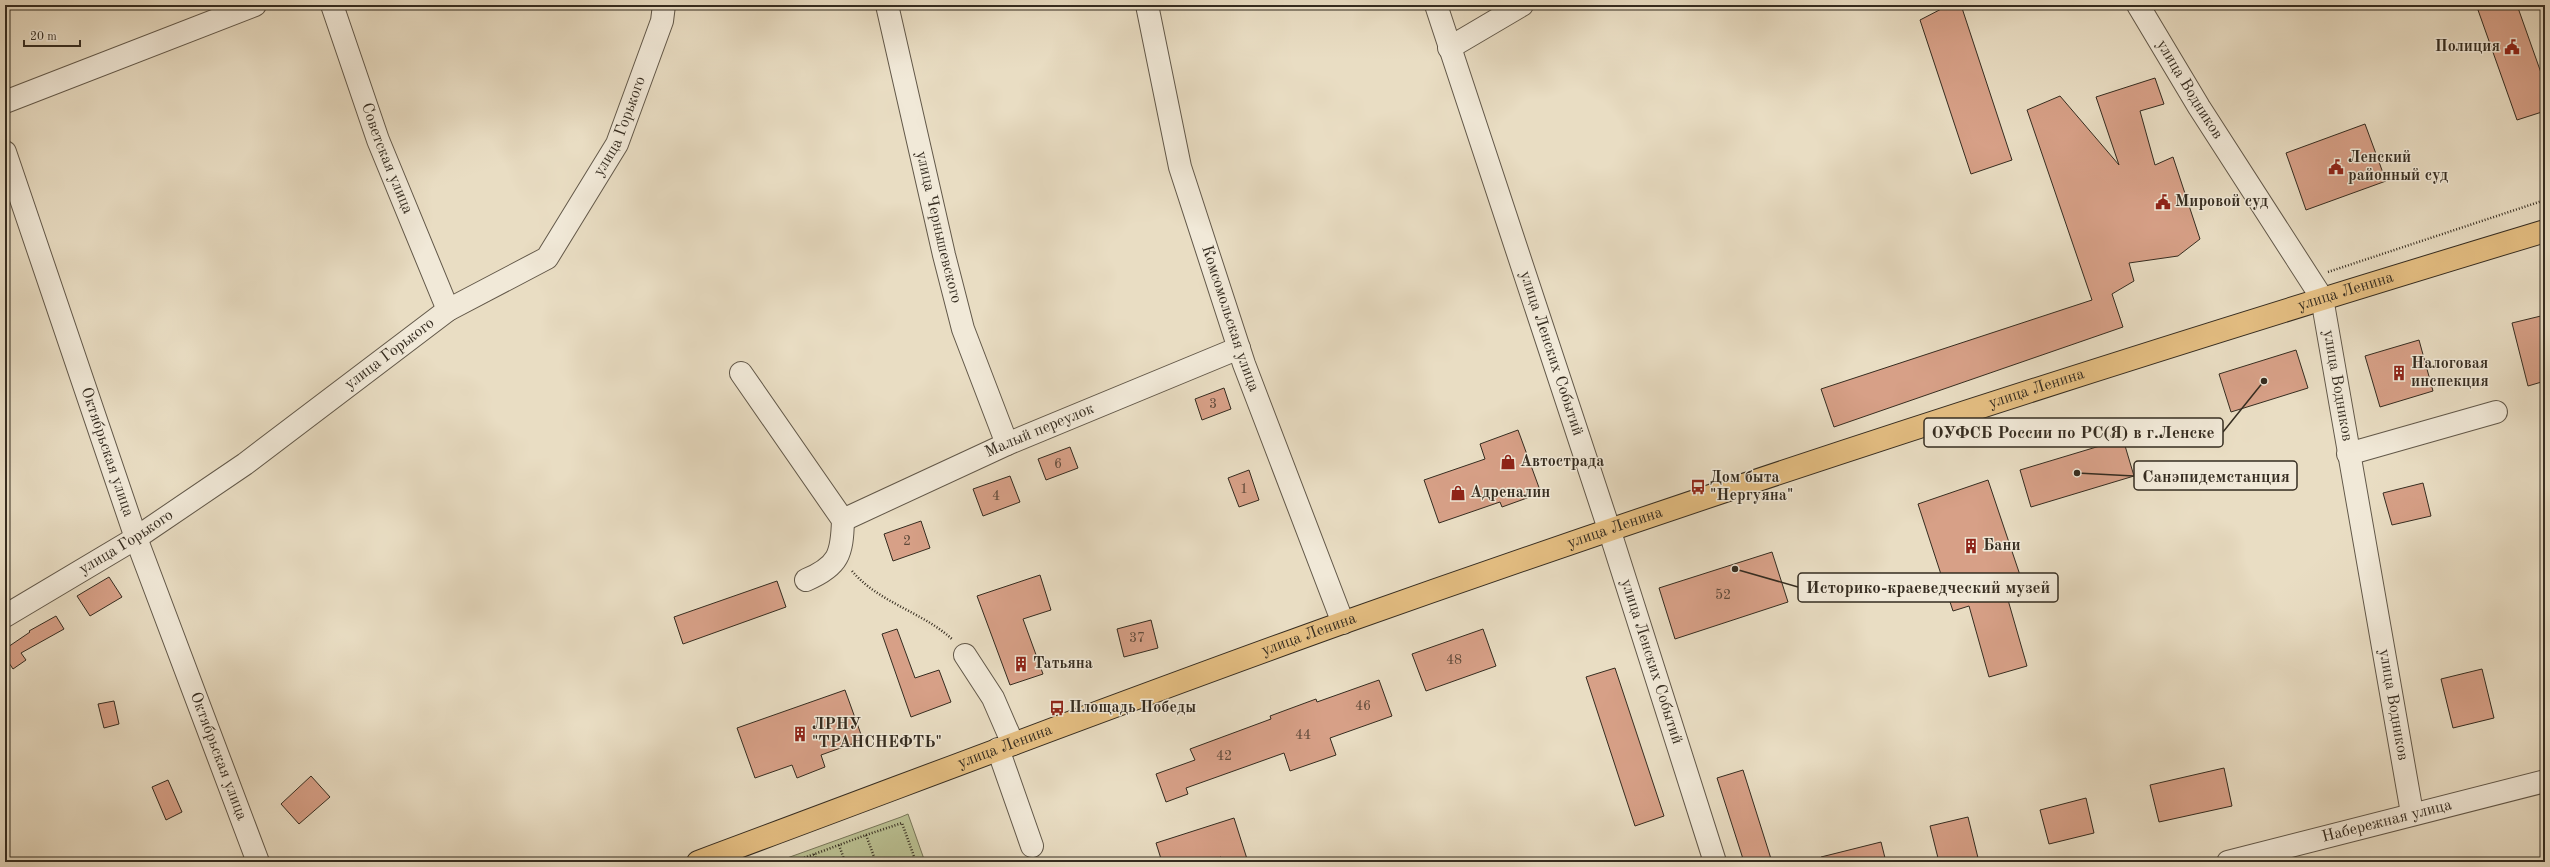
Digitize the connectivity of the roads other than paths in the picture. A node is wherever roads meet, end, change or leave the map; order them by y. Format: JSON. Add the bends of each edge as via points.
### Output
{"nodes":[{"id":1,"x":255,"y":5,"type":"edge"},
{"id":2,"x":332,"y":5,"type":"edge"},
{"id":3,"x":664,"y":5,"type":"edge"},
{"id":4,"x":888,"y":5,"type":"edge"},
{"id":5,"x":1147,"y":5,"type":"edge"},
{"id":6,"x":1436,"y":5,"type":"edge"},
{"id":7,"x":1522,"y":5,"type":"edge"},
{"id":8,"x":2138,"y":5,"type":"edge"},
{"id":9,"x":1449,"y":48,"type":"junction"},
{"id":10,"x":5,"y":102,"type":"edge"},
{"id":11,"x":5,"y":152,"type":"edge"},
{"id":12,"x":2545,"y":231,"type":"edge"},
{"id":13,"x":2322,"y":298,"type":"junction"},
{"id":14,"x":448,"y":310,"type":"junction"},
{"id":15,"x":1239,"y":348,"type":"junction"},
{"id":16,"x":741,"y":373,"type":"dead end"},
{"id":17,"x":2496,"y":412,"type":"dead end"},
{"id":18,"x":1007,"y":444,"type":"junction"},
{"id":19,"x":2348,"y":454,"type":"junction"},
{"id":20,"x":843,"y":520,"type":"junction"},
{"id":21,"x":1610,"y":532,"type":"junction"},
{"id":22,"x":136,"y":538,"type":"junction"},
{"id":23,"x":806,"y":580,"type":"dead end"},
{"id":24,"x":5,"y":616,"type":"edge"},
{"id":25,"x":1344,"y":623,"type":"junction"},
{"id":26,"x":965,"y":655,"type":"road end"},
{"id":27,"x":1005,"y":746,"type":"junction"},
{"id":28,"x":2545,"y":781,"type":"edge"},
{"id":29,"x":2412,"y":813,"type":"junction"},
{"id":30,"x":1032,"y":846,"type":"dead end"},
{"id":31,"x":258,"y":862,"type":"edge"},
{"id":32,"x":698,"y":862,"type":"edge"},
{"id":33,"x":1715,"y":862,"type":"edge"},
{"id":34,"x":2228,"y":862,"type":"edge"}],
"edges":[{"from":1,"to":10,"type":"street"},
{"from":2,"to":14,"type":"street","name":"Советская улица","via":[[378,140]]},
{"from":3,"to":14,"type":"street","name":"улица Горького","via":[[662,21],[617,144],[546,258]]},
{"from":4,"to":18,"type":"street","name":"улица Чернышевского","via":[[963,329]]},
{"from":5,"to":15,"type":"street","name":"Комсомольская улица","via":[[1180,167]]},
{"from":6,"to":9,"type":"street","name":"улица Ленских Событий"},
{"from":7,"to":9,"type":"street"},
{"from":8,"to":13,"type":"street","name":"улица Водников","via":[[2199,107]]},
{"from":9,"to":21,"type":"street","name":"улица Ленских Событий"},
{"from":11,"to":22,"type":"street","name":"Октябрьская улица"},
{"from":12,"to":13,"type":"main road","name":"улица Ленина"},
{"from":13,"to":19,"type":"street","name":"улица Водников"},
{"from":13,"to":21,"type":"main road","name":"улица Ленина","via":[[1968,411]]},
{"from":14,"to":22,"type":"street","name":"улица Горького","via":[[245,464]]},
{"from":15,"to":18,"type":"street","name":"Малый переулок"},
{"from":15,"to":25,"type":"street","name":"Комсомольская улица"},
{"from":16,"to":20,"type":"street"},
{"from":17,"to":19,"type":"street"},
{"from":18,"to":20,"type":"street","name":"Малый переулок"},
{"from":19,"to":29,"type":"street","name":"улица Водников"},
{"from":20,"to":23,"type":"street","via":[[842,543],[838,556],[824,572]]},
{"from":21,"to":25,"type":"main road","name":"улица Ленина"},
{"from":21,"to":33,"type":"street","name":"улица Ленских Событий"},
{"from":22,"to":24,"type":"street","name":"улица Горького"},
{"from":22,"to":31,"type":"street","name":"Октябрьская улица"},
{"from":25,"to":27,"type":"main road","name":"улица Ленина"},
{"from":26,"to":27,"type":"street","via":[[993,698]]},
{"from":27,"to":30,"type":"street"},
{"from":27,"to":32,"type":"main road","name":"улица Ленина"},
{"from":28,"to":29,"type":"street","name":"Набережная улица"},
{"from":29,"to":34,"type":"street","name":"Набережная улица"}]}
